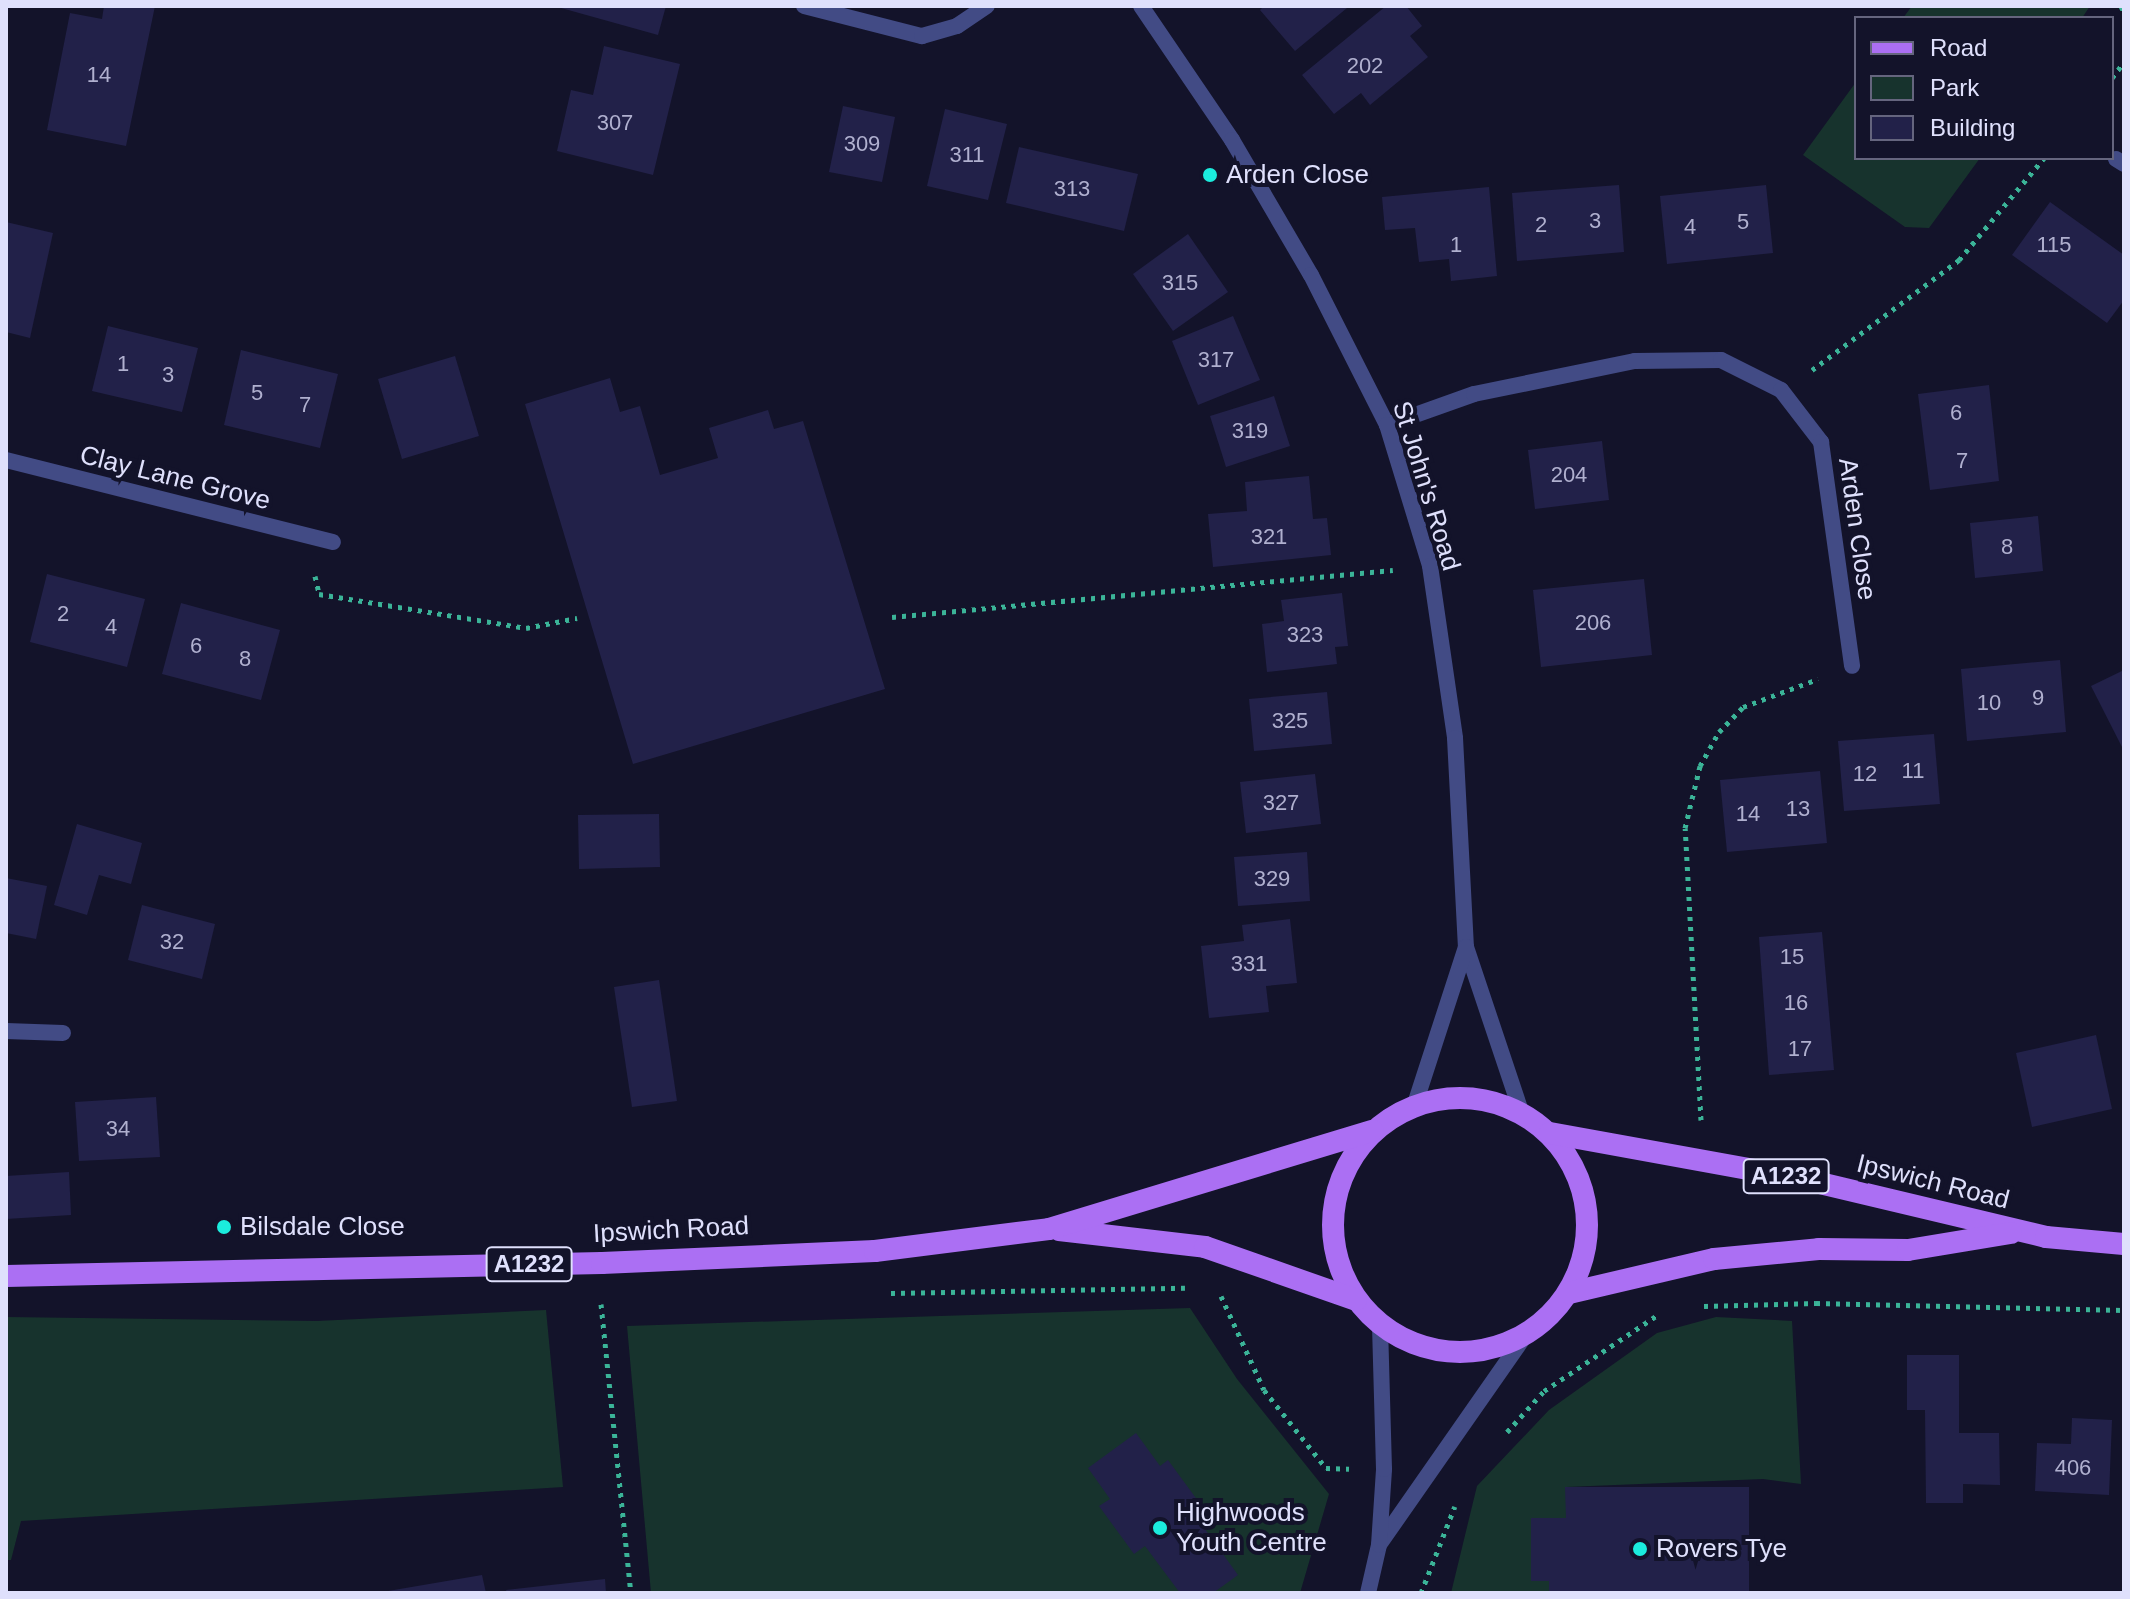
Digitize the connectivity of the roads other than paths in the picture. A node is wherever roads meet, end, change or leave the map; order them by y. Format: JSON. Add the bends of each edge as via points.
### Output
{"nodes":[{"id":1,"x":804,"y":6,"type":"edge"},
{"id":2,"x":987,"y":6,"type":"edge"},
{"id":3,"x":1141,"y":6,"type":"edge"},
{"id":4,"x":1387,"y":425,"type":"junction"},
{"id":5,"x":6,"y":460,"type":"edge"},
{"id":6,"x":333,"y":542,"type":"dead end"},
{"id":7,"x":1852,"y":666,"type":"road end"},
{"id":8,"x":1466,"y":947,"type":"junction"},
{"id":9,"x":6,"y":1031,"type":"edge"},
{"id":10,"x":63,"y":1033,"type":"dead end"},
{"id":11,"x":1415,"y":1104,"type":"junction"},
{"id":12,"x":1521,"y":1111,"type":"junction"},
{"id":13,"x":1372,"y":1131,"type":"junction"},
{"id":14,"x":1550,"y":1133,"type":"junction"},
{"id":15,"x":1049,"y":1229,"type":"junction"},
{"id":16,"x":2020,"y":1232,"type":"junction"},
{"id":17,"x":2124,"y":1244,"type":"edge"},
{"id":18,"x":6,"y":1276,"type":"edge"},
{"id":19,"x":1569,"y":1293,"type":"junction"},
{"id":20,"x":1356,"y":1300,"type":"junction"},
{"id":21,"x":1380,"y":1325,"type":"junction"},
{"id":22,"x":1524,"y":1337,"type":"junction"},
{"id":23,"x":1379,"y":1545,"type":"junction"},
{"id":24,"x":1368,"y":1593,"type":"edge"}],
"edges":[{"from":1,"to":2,"type":"street","via":[[922,36],[957,26]]},
{"from":3,"to":4,"type":"street","name":"St John's Road","via":[[1232,140],[1311,275]]},
{"from":4,"to":7,"type":"street","name":"Arden Close","via":[[1474,394],[1635,361],[1721,360],[1781,390],[1821,442]]},
{"from":4,"to":8,"type":"street","name":"St John's Road","via":[[1430,566],[1455,738]]},
{"from":5,"to":6,"type":"street","name":"Clay Lane Grove"},
{"from":8,"to":11,"type":"street","name":"St John's Road"},
{"from":8,"to":12,"type":"street","name":"St John's Road"},
{"from":9,"to":10,"type":"street"},
{"from":11,"to":12,"type":"main road","number":"A1232","via":[[1468,1096]]},
{"from":11,"to":13,"type":"main road","number":"A1232"},
{"from":12,"to":14,"type":"main road","number":"A1232"},
{"from":13,"to":15,"type":"main road","name":"Ipswich Road","number":"A1232"},
{"from":13,"to":20,"type":"main road","number":"A1232","via":[[1340,1179],[1332,1234],[1336,1260]]},
{"from":14,"to":16,"type":"main road","name":"Ipswich Road","number":"A1232","via":[[1803,1179]]},
{"from":14,"to":19,"type":"main road","number":"A1232","via":[[1580,1178],[1588,1234]]},
{"from":15,"to":18,"type":"main road","name":"Ipswich Road","number":"A1232","via":[[875,1251],[602,1263]]},
{"from":15,"to":20,"type":"main road","name":"Ipswich Road","number":"A1232","via":[[1205,1247]]},
{"from":16,"to":17,"type":"main road","name":"Ipswich Road","number":"A1232"},
{"from":16,"to":19,"type":"main road","name":"Ipswich Road","number":"A1232","via":[[1908,1250],[1819,1249],[1714,1259]]},
{"from":19,"to":22,"type":"main road","number":"A1232"},
{"from":20,"to":21,"type":"main road","number":"A1232"},
{"from":21,"to":22,"type":"main road","number":"A1232","via":[[1421,1347],[1472,1353]]},
{"from":21,"to":23,"type":"street","via":[[1384,1469]]},
{"from":22,"to":23,"type":"street"},
{"from":23,"to":24,"type":"street"}]}
